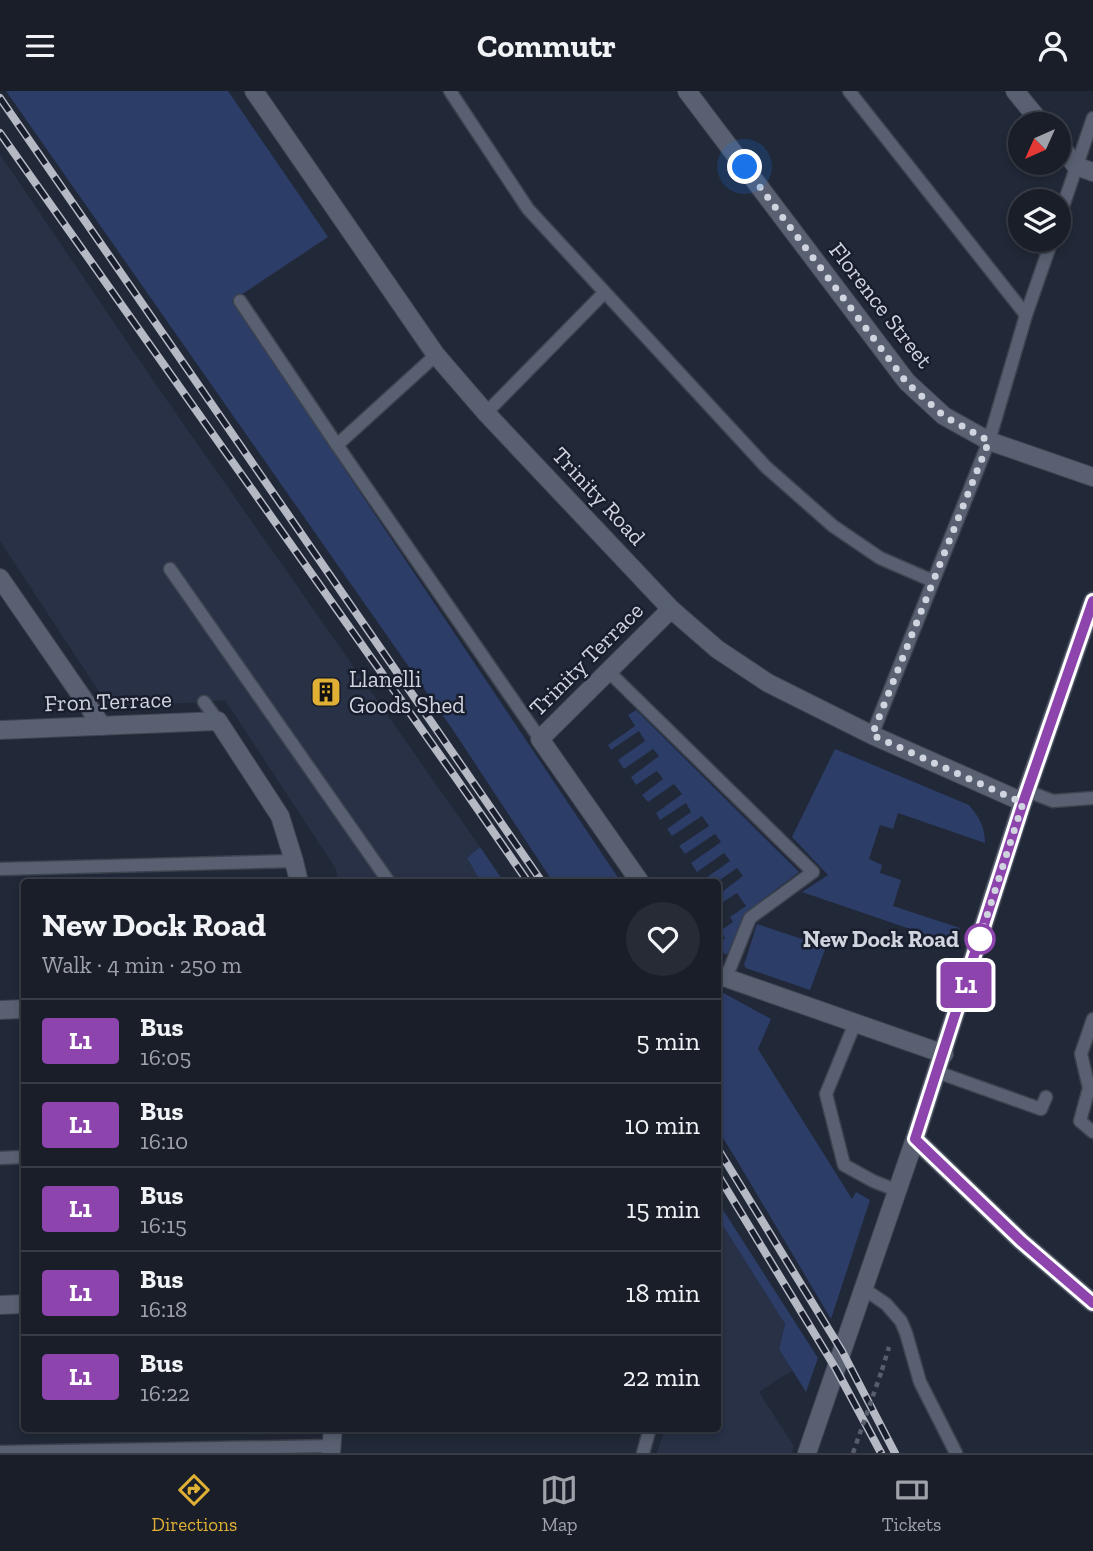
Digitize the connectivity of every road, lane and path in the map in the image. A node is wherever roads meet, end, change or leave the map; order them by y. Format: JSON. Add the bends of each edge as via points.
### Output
{"nodes":[{"id":1,"x":254,"y":91,"type":"edge"},
{"id":2,"x":450,"y":91,"type":"edge"},
{"id":3,"x":687,"y":91,"type":"edge"},
{"id":4,"x":849,"y":91,"type":"edge"},
{"id":5,"x":1016,"y":91,"type":"edge"},
{"id":6,"x":1033,"y":112,"type":"edge"},
{"id":7,"x":1093,"y":118,"type":"edge"},
{"id":8,"x":1071,"y":156,"type":"edge"},
{"id":9,"x":1085,"y":169,"type":"edge"},
{"id":10,"x":1071,"y":195,"type":"edge"},
{"id":11,"x":1048,"y":252,"type":"edge"},
{"id":12,"x":604,"y":293,"type":"junction"},
{"id":13,"x":240,"y":301,"type":"dead end"},
{"id":14,"x":1026,"y":314,"type":"junction"},
{"id":15,"x":436,"y":355,"type":"junction"},
{"id":16,"x":486,"y":413,"type":"junction"},
{"id":17,"x":989,"y":441,"type":"junction"},
{"id":18,"x":337,"y":445,"type":"junction"},
{"id":19,"x":1093,"y":477,"type":"edge"},
{"id":20,"x":170,"y":569,"type":"dead end"},
{"id":21,"x":0,"y":578,"type":"edge"},
{"id":22,"x":933,"y":581,"type":"junction"},
{"id":23,"x":1093,"y":601,"type":"edge"},
{"id":24,"x":671,"y":609,"type":"junction"},
{"id":25,"x":608,"y":671,"type":"junction"},
{"id":26,"x":204,"y":702,"type":"dead end"},
{"id":27,"x":218,"y":721,"type":"junction"},
{"id":28,"x":102,"y":726,"type":"junction"},
{"id":29,"x":0,"y":730,"type":"edge"},
{"id":30,"x":872,"y":735,"type":"junction"},
{"id":31,"x":540,"y":739,"type":"junction"},
{"id":32,"x":1025,"y":797,"type":"junction"},
{"id":33,"x":1093,"y":798,"type":"edge"},
{"id":34,"x":294,"y":861,"type":"junction"},
{"id":35,"x":0,"y":869,"type":"edge"},
{"id":36,"x":298,"y":879,"type":"edge"},
{"id":37,"x":388,"y":879,"type":"edge"},
{"id":38,"x":638,"y":879,"type":"edge"},
{"id":39,"x":722,"y":977,"type":"edge"},
{"id":40,"x":21,"y":1009,"type":"edge"},
{"id":41,"x":0,"y":1010,"type":"edge"},
{"id":42,"x":1093,"y":1019,"type":"edge"},
{"id":43,"x":855,"y":1023,"type":"junction"},
{"id":44,"x":944,"y":1054,"type":"junction"},
{"id":45,"x":937,"y":1072,"type":"junction"},
{"id":46,"x":1046,"y":1097,"type":"dead end"},
{"id":47,"x":1093,"y":1132,"type":"edge"},
{"id":48,"x":915,"y":1139,"type":"junction"},
{"id":49,"x":21,"y":1157,"type":"edge"},
{"id":50,"x":0,"y":1158,"type":"edge"},
{"id":51,"x":898,"y":1191,"type":"junction"},
{"id":52,"x":864,"y":1289,"type":"junction"},
{"id":53,"x":1091,"y":1296,"type":"edge"},
{"id":54,"x":21,"y":1304,"type":"edge"},
{"id":55,"x":0,"y":1305,"type":"edge"},
{"id":56,"x":890,"y":1343,"type":"dead end"},
{"id":57,"x":649,"y":1432,"type":"edge"},
{"id":58,"x":332,"y":1442,"type":"edge"},
{"id":59,"x":0,"y":1452,"type":"edge"},
{"id":60,"x":643,"y":1453,"type":"edge"},
{"id":61,"x":807,"y":1453,"type":"edge"},
{"id":62,"x":853,"y":1453,"type":"edge"},
{"id":63,"x":956,"y":1453,"type":"edge"}],
"edges":[{"from":1,"to":15,"type":"street","name":"Trinity Road"},
{"from":2,"to":12,"type":"lane","via":[[528,209]]},
{"from":3,"to":17,"type":"street","name":"Florence Street","via":[[907,383],[944,416]]},
{"from":4,"to":14,"type":"lane"},
{"from":5,"to":6,"type":"street"},
{"from":7,"to":9,"type":"lane"},
{"from":8,"to":9,"type":"street"},
{"from":9,"to":10,"type":"lane"},
{"from":11,"to":14,"type":"lane"},
{"from":12,"to":16,"type":"lane"},
{"from":12,"to":22,"type":"lane","via":[[766,467],[833,526],[880,558]]},
{"from":13,"to":18,"type":"lane"},
{"from":14,"to":17,"type":"lane"},
{"from":15,"to":16,"type":"street","name":"Trinity Road"},
{"from":15,"to":18,"type":"lane"},
{"from":16,"to":24,"type":"street","name":"Trinity Road"},
{"from":17,"to":19,"type":"street","name":"Florence Street"},
{"from":17,"to":22,"type":"lane"},
{"from":18,"to":31,"type":"lane"},
{"from":20,"to":37,"type":"lane"},
{"from":21,"to":28,"type":"street"},
{"from":22,"to":30,"type":"lane"},
{"from":23,"to":32,"type":"street"},
{"from":24,"to":25,"type":"street","name":"Trinity Terrace"},
{"from":24,"to":30,"type":"street","name":"Trinity Road","via":[[768,684]]},
{"from":25,"to":31,"type":"street","name":"Trinity Terrace"},
{"from":25,"to":39,"type":"lane","via":[[813,872],[750,918]]},
{"from":26,"to":27,"type":"lane"},
{"from":27,"to":28,"type":"street","name":"Fron Terrace"},
{"from":27,"to":34,"type":"street","via":[[280,817]]},
{"from":28,"to":29,"type":"street","name":"Fron Terrace"},
{"from":30,"to":32,"type":"street","name":"Trinity Road"},
{"from":31,"to":38,"type":"street","name":"Trinity Terrace"},
{"from":32,"to":33,"type":"lane","via":[[1053,801]]},
{"from":32,"to":44,"type":"street"},
{"from":34,"to":35,"type":"lane"},
{"from":34,"to":36,"type":"street"},
{"from":39,"to":43,"type":"street"},
{"from":40,"to":41,"type":"street"},
{"from":42,"to":47,"type":"lane","via":[[1081,1054],[1089,1089],[1080,1121]]},
{"from":43,"to":44,"type":"street"},
{"from":43,"to":51,"type":"lane","via":[[826,1094],[844,1165]]},
{"from":44,"to":45,"type":"street"},
{"from":45,"to":46,"type":"lane","via":[[1041,1109]]},
{"from":45,"to":48,"type":"street"},
{"from":48,"to":51,"type":"street"},
{"from":48,"to":53,"type":"street","via":[[1021,1241]]},
{"from":49,"to":50,"type":"lane"},
{"from":51,"to":52,"type":"street"},
{"from":52,"to":61,"type":"street"},
{"from":52,"to":63,"type":"lane","via":[[901,1321],[920,1383]]},
{"from":54,"to":55,"type":"street"},
{"from":56,"to":62,"type":"path","bridge":true},
{"from":57,"to":60,"type":"lane"},
{"from":58,"to":59,"type":"lane"}]}
